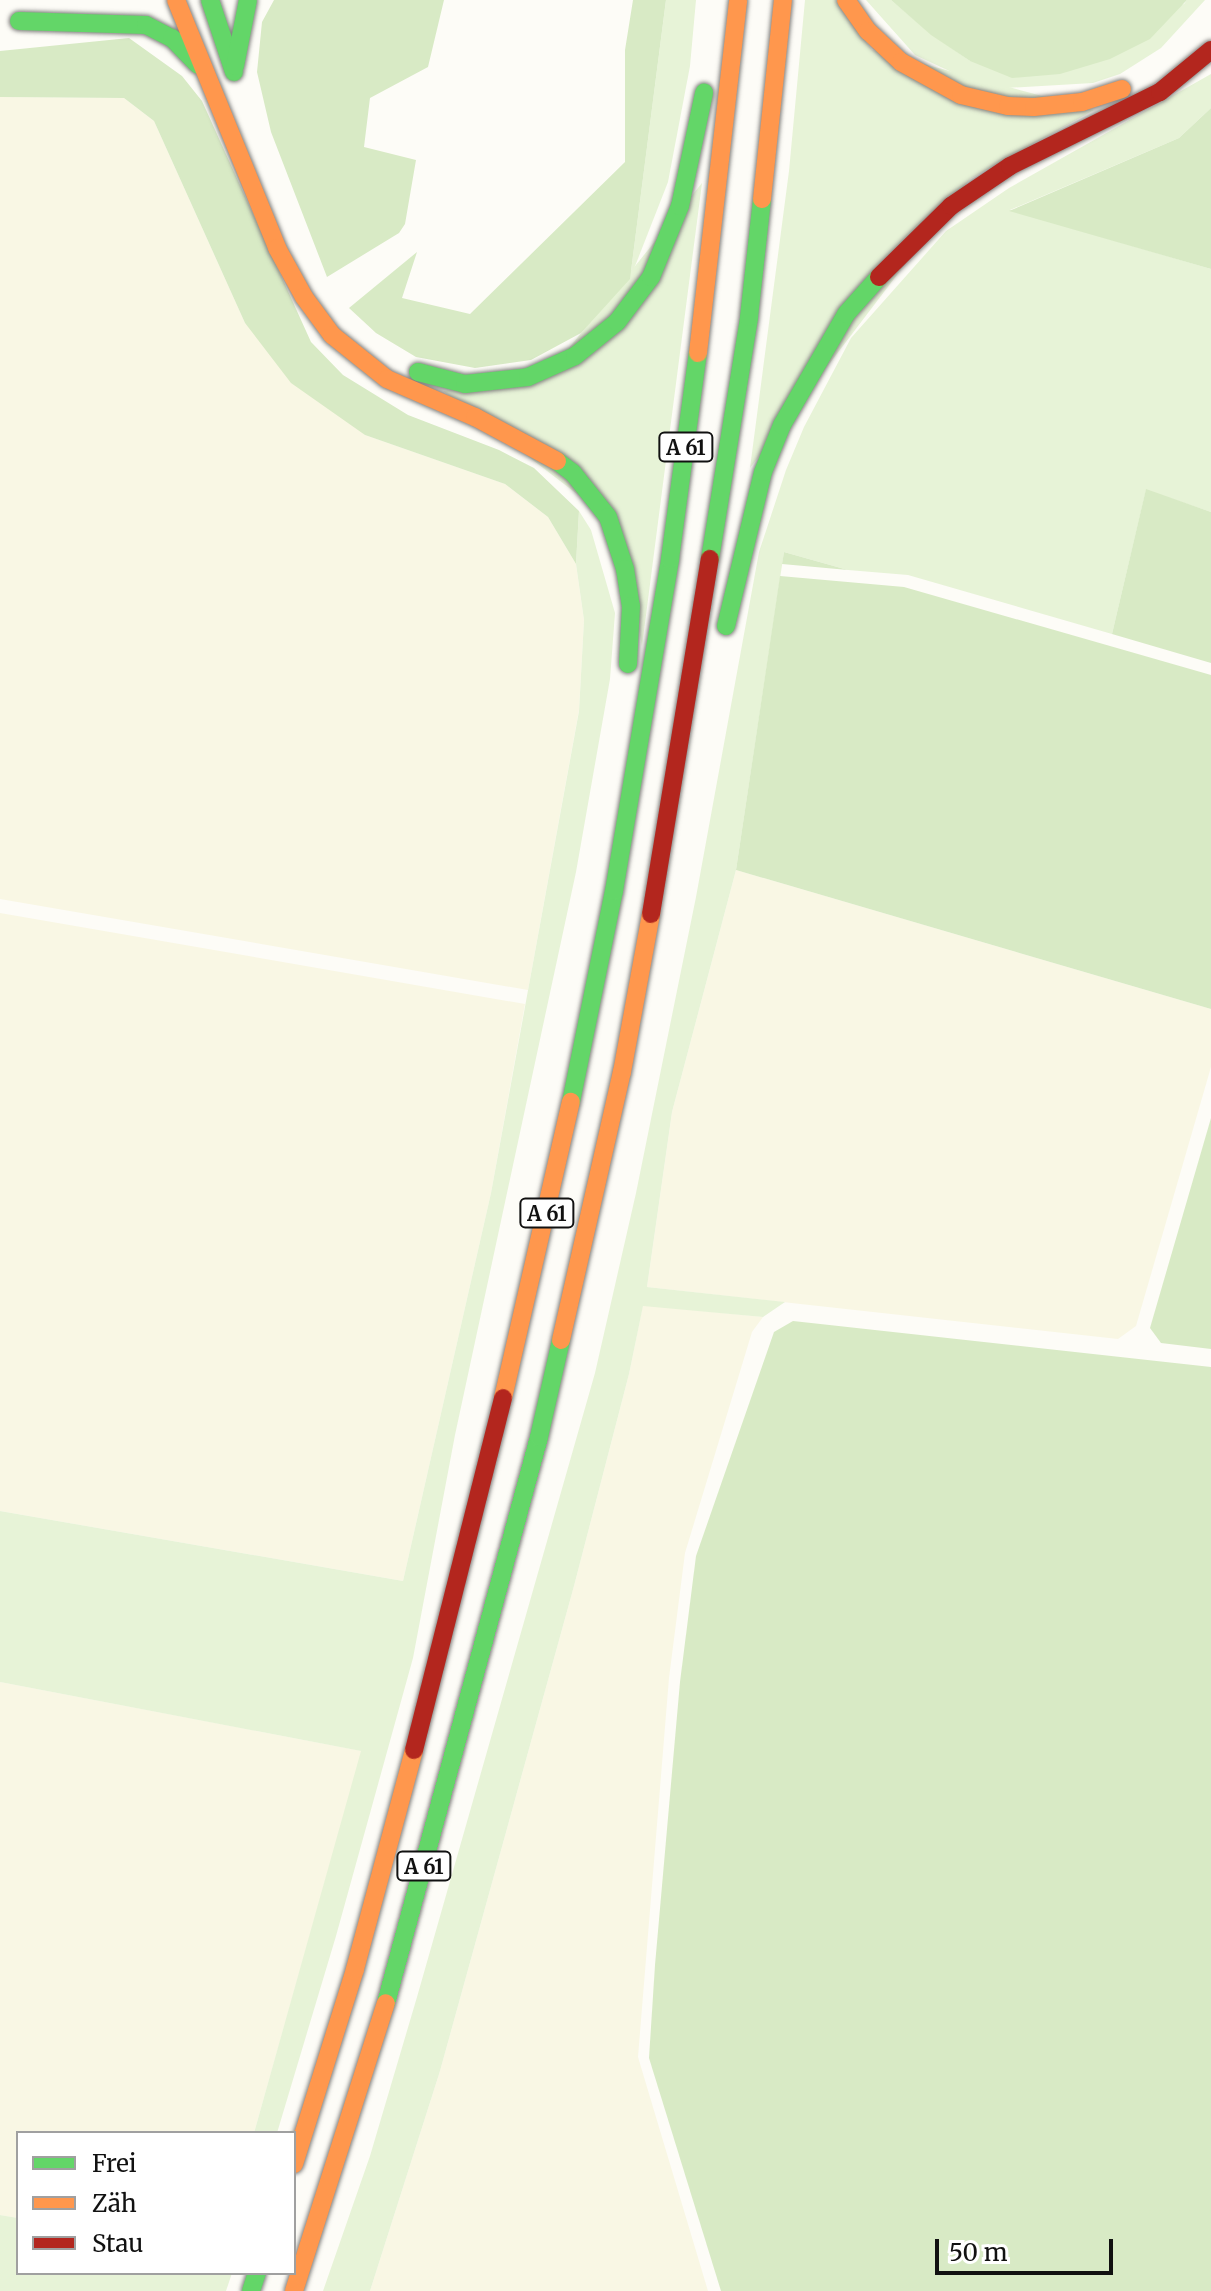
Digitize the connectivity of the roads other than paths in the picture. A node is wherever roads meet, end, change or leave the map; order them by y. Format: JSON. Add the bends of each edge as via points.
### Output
{"nodes":[{"id":1,"x":176,"y":0,"type":"edge"},
{"id":2,"x":210,"y":0,"type":"edge"},
{"id":3,"x":248,"y":0,"type":"edge"},
{"id":4,"x":738,"y":0,"type":"edge"},
{"id":5,"x":783,"y":0,"type":"edge"},
{"id":6,"x":846,"y":0,"type":"edge"},
{"id":7,"x":19,"y":21,"type":"dead end"},
{"id":8,"x":1194,"y":39,"type":"dead end"},
{"id":9,"x":1211,"y":50,"type":"edge"},
{"id":10,"x":710,"y":69,"type":"dead end"},
{"id":11,"x":204,"y":71,"type":"junction"},
{"id":12,"x":301,"y":251,"type":"dead end"},
{"id":13,"x":722,"y":649,"type":"dead end"},
{"id":14,"x":627,"y":677,"type":"dead end"},
{"id":15,"x":698,"y":745,"type":"dead end"},
{"id":16,"x":618,"y":754,"type":"dead end"},
{"id":17,"x":668,"y":824,"type":"junction"},
{"id":18,"x":614,"y":891,"type":"junction"},
{"id":19,"x":296,"y":2158,"type":"edge"},
{"id":20,"x":294,"y":2291,"type":"edge"}],
"edges":[{"from":1,"to":11,"type":"highway"},
{"from":2,"to":3,"type":"highway","via":[[237,79]]},
{"from":4,"to":18,"type":"highway","number":"A 61","via":[[704,313],[670,559]]},
{"from":5,"to":17,"type":"highway","number":"A 61","via":[[749,317]]},
{"from":6,"to":8,"type":"highway","via":[[868,31],[916,72],[961,95],[1008,106],[1103,96],[1146,78]]},
{"from":7,"to":11,"type":"highway","via":[[146,25],[172,38]]},
{"from":9,"to":13,"type":"highway","via":[[1160,92],[1010,166],[951,206],[892,260],[846,314],[782,425],[763,472]]},
{"from":10,"to":12,"type":"highway","via":[[680,206],[651,277],[597,342],[551,368],[505,381],[465,384],[402,366],[348,326],[318,286]]},
{"from":11,"to":14,"type":"highway","via":[[277,248],[332,335],[398,386],[475,417],[555,459],[608,517],[631,606]]},
{"from":15,"to":17,"type":"highway"},
{"from":16,"to":18,"type":"highway"},
{"from":17,"to":20,"type":"highway","number":"A 61","via":[[622,1072],[539,1437],[397,1967]]},
{"from":18,"to":19,"type":"highway","number":"A 61","via":[[557,1172],[471,1534],[355,1969]]}]}
